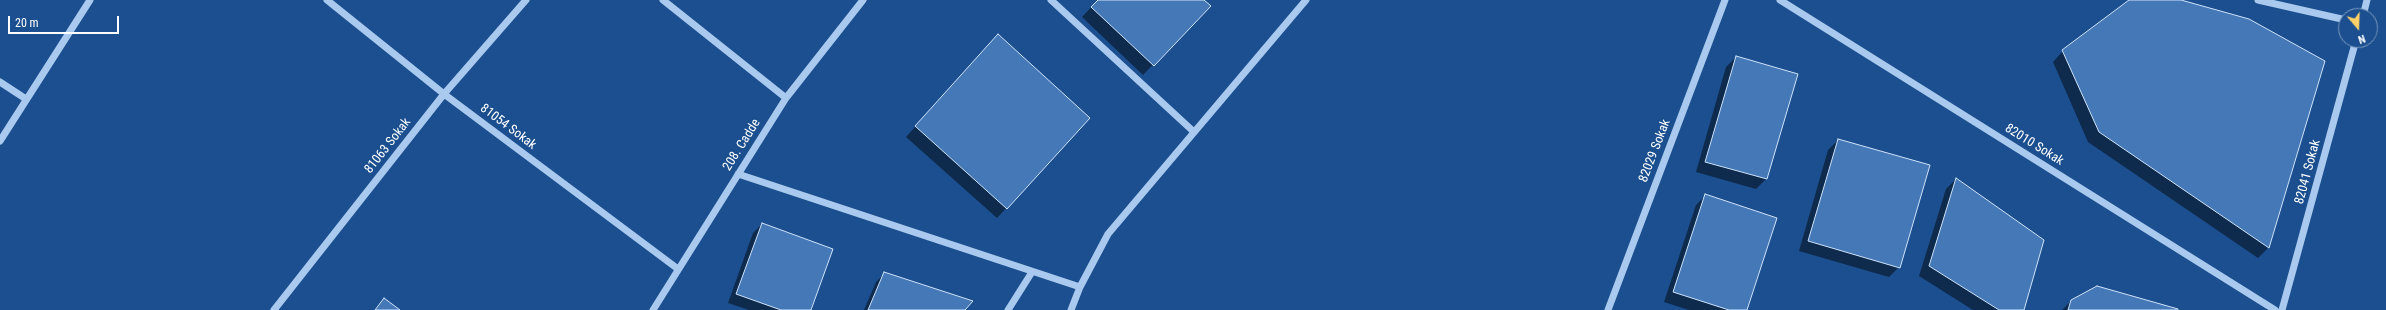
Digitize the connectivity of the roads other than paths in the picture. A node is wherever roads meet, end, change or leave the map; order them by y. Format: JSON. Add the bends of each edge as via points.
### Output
{"nodes":[{"id":1,"x":90,"y":0,"type":"edge"},
{"id":2,"x":327,"y":0,"type":"edge"},
{"id":3,"x":526,"y":0,"type":"edge"},
{"id":4,"x":663,"y":0,"type":"edge"},
{"id":5,"x":863,"y":0,"type":"edge"},
{"id":6,"x":1051,"y":0,"type":"edge"},
{"id":7,"x":1306,"y":0,"type":"edge"},
{"id":8,"x":1725,"y":0,"type":"edge"},
{"id":9,"x":1780,"y":0,"type":"edge"},
{"id":10,"x":2258,"y":0,"type":"edge"},
{"id":11,"x":2338,"y":18,"type":"edge"},
{"id":12,"x":2354,"y":48,"type":"edge"},
{"id":13,"x":0,"y":82,"type":"edge"},
{"id":14,"x":444,"y":94,"type":"junction"},
{"id":15,"x":786,"y":98,"type":"junction"},
{"id":16,"x":26,"y":99,"type":"junction"},
{"id":17,"x":1194,"y":132,"type":"junction"},
{"id":18,"x":0,"y":141,"type":"edge"},
{"id":19,"x":738,"y":174,"type":"junction"},
{"id":20,"x":678,"y":269,"type":"junction"},
{"id":21,"x":1032,"y":272,"type":"junction"},
{"id":22,"x":1080,"y":287,"type":"junction"},
{"id":23,"x":274,"y":310,"type":"edge"},
{"id":24,"x":653,"y":310,"type":"edge"},
{"id":25,"x":1008,"y":310,"type":"edge"},
{"id":26,"x":1071,"y":310,"type":"edge"},
{"id":27,"x":1608,"y":310,"type":"edge"},
{"id":28,"x":2275,"y":310,"type":"edge"},
{"id":29,"x":2282,"y":310,"type":"edge"}],
"edges":[{"from":1,"to":16,"type":"street"},
{"from":2,"to":14,"type":"street","name":"81054 Sokak"},
{"from":3,"to":14,"type":"street","name":"81063 Sokak"},
{"from":4,"to":15,"type":"street"},
{"from":5,"to":15,"type":"street","name":"208. Cadde"},
{"from":6,"to":17,"type":"street"},
{"from":7,"to":17,"type":"street"},
{"from":8,"to":27,"type":"street","name":"82029 Sokak"},
{"from":9,"to":28,"type":"street","name":"82010 Sokak"},
{"from":10,"to":11,"type":"street"},
{"from":12,"to":29,"type":"street","name":"82041 Sokak"},
{"from":13,"to":16,"type":"street"},
{"from":14,"to":20,"type":"street","name":"81054 Sokak"},
{"from":14,"to":23,"type":"street","name":"81063 Sokak"},
{"from":15,"to":19,"type":"street","name":"208. Cadde"},
{"from":16,"to":18,"type":"street"},
{"from":17,"to":22,"type":"street","via":[[1108,234]]},
{"from":19,"to":20,"type":"street","name":"208. Cadde"},
{"from":19,"to":21,"type":"street"},
{"from":20,"to":24,"type":"street","name":"208. Cadde"},
{"from":21,"to":22,"type":"street"},
{"from":21,"to":25,"type":"street"},
{"from":22,"to":26,"type":"street"}]}
